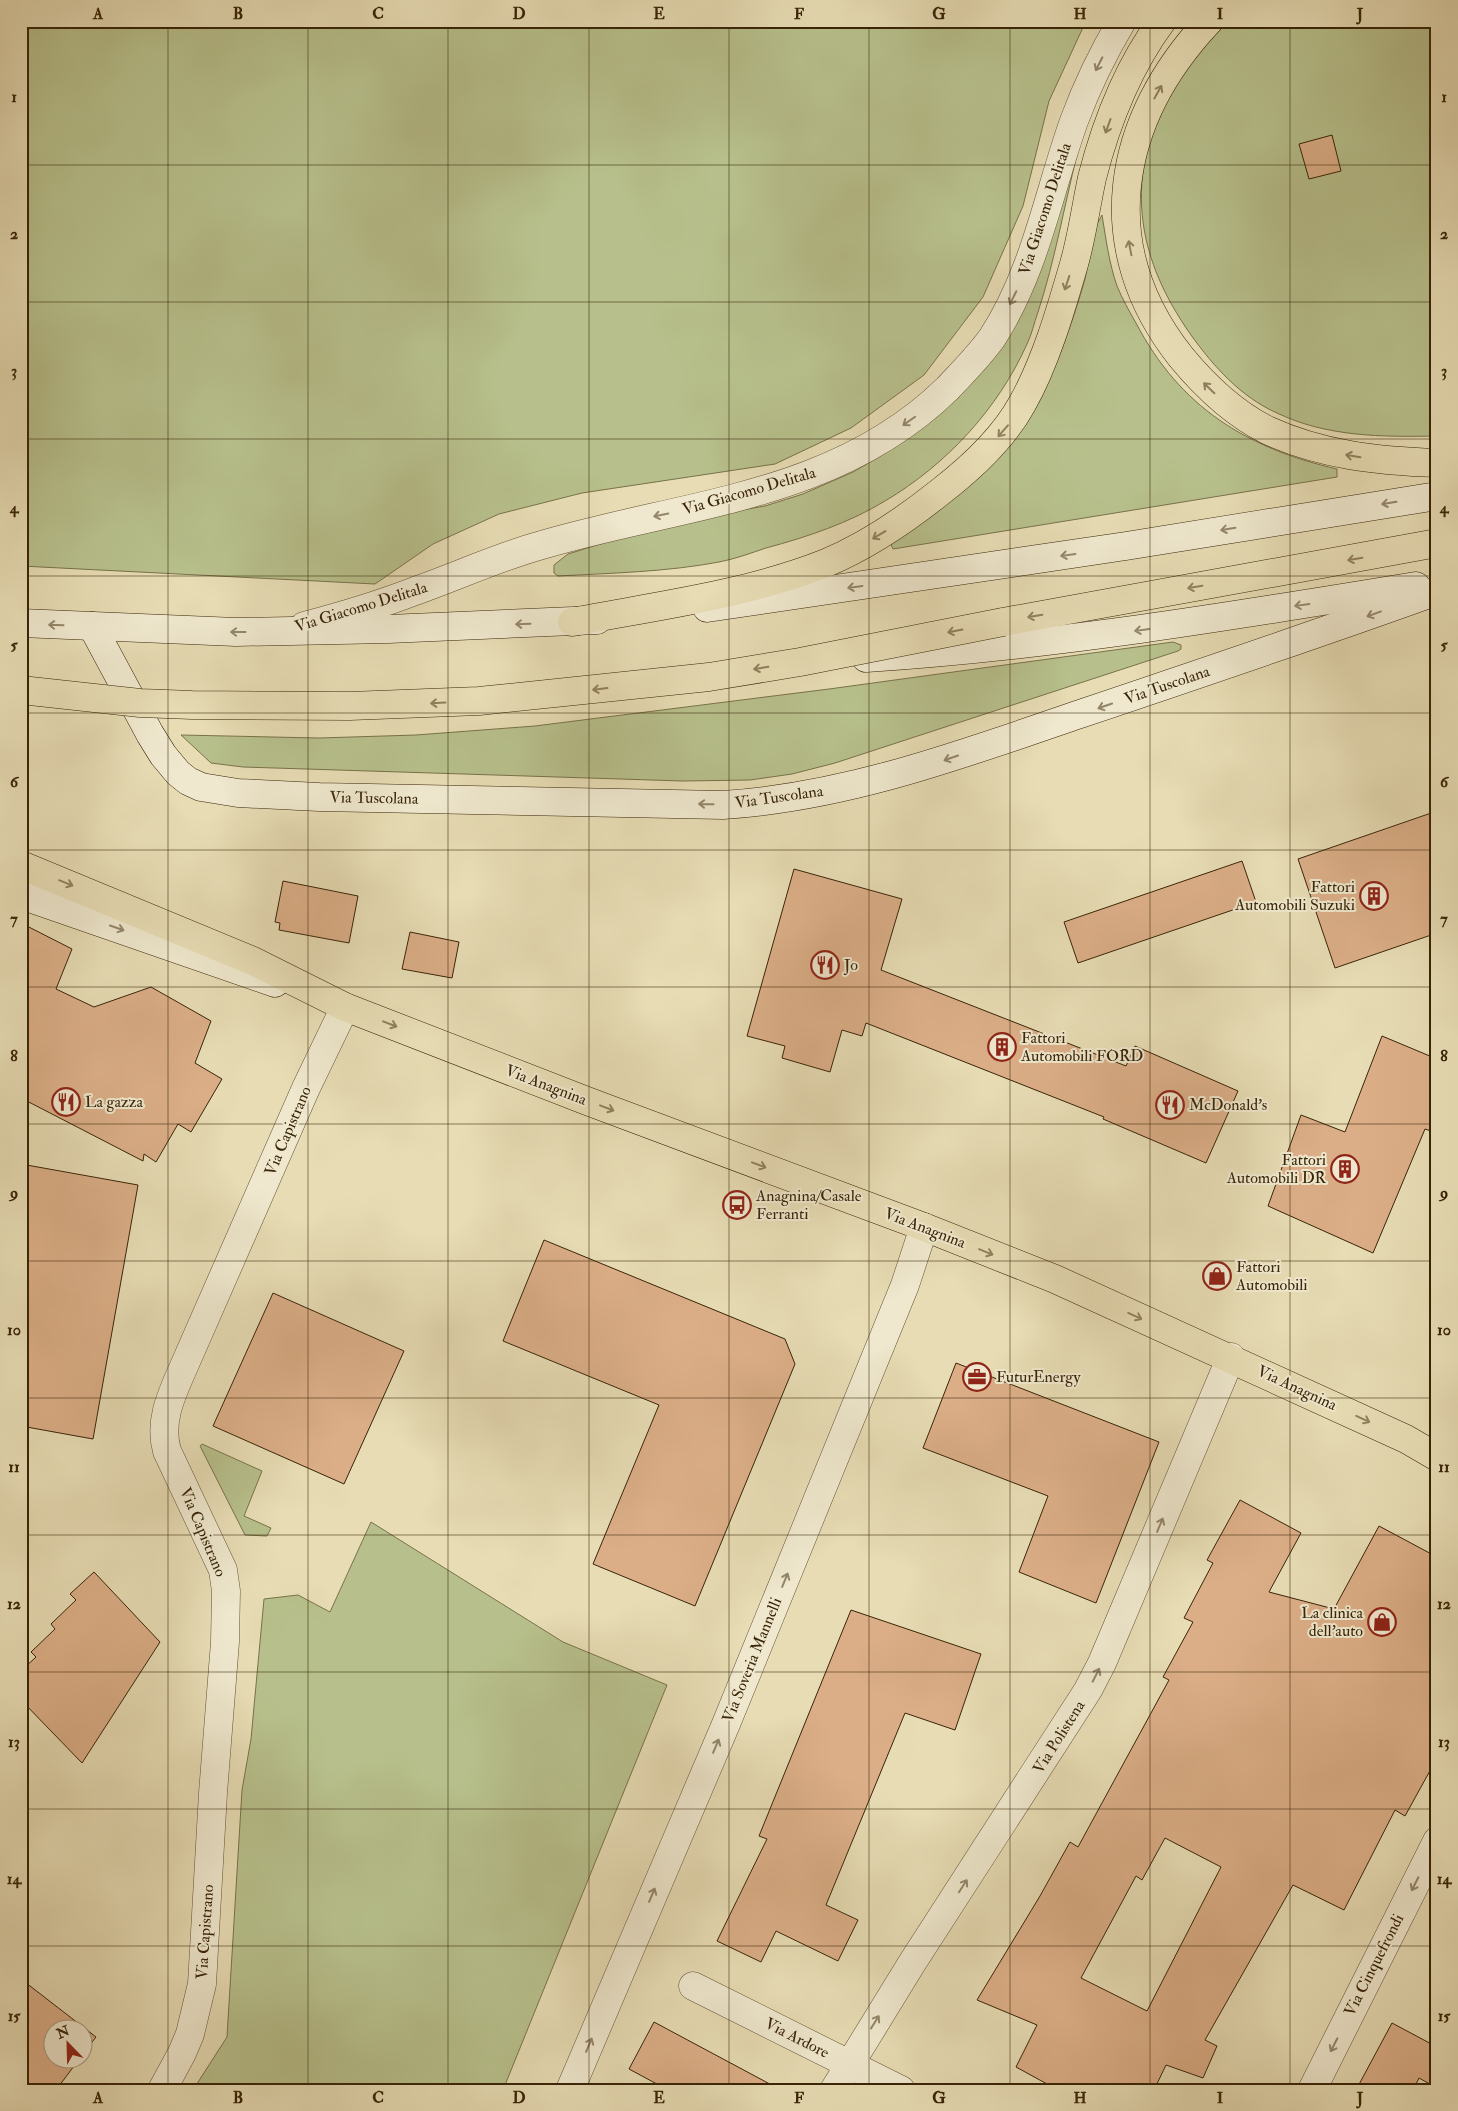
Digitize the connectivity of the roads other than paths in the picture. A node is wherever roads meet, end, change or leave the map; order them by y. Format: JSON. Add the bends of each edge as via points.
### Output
{"nodes":[{"id":1,"x":1122,"y":21,"type":"edge"},
{"id":2,"x":1162,"y":21,"type":"edge"},
{"id":3,"x":1209,"y":21,"type":"edge"},
{"id":4,"x":1437,"y":463,"type":"edge"},
{"id":5,"x":1437,"y":496,"type":"edge"},
{"id":6,"x":1437,"y":543,"type":"edge"},
{"id":7,"x":1437,"y":582,"type":"edge"},
{"id":8,"x":1437,"y":591,"type":"edge"},
{"id":9,"x":572,"y":622,"type":"junction"},
{"id":10,"x":21,"y":624,"type":"edge"},
{"id":11,"x":92,"y":626,"type":"junction"},
{"id":12,"x":282,"y":631,"type":"junction"},
{"id":13,"x":800,"y":662,"type":"junction"},
{"id":14,"x":21,"y":690,"type":"edge"},
{"id":15,"x":21,"y":865,"type":"edge"},
{"id":16,"x":21,"y":895,"type":"edge"},
{"id":17,"x":345,"y":1006,"type":"junction"},
{"id":18,"x":924,"y":1227,"type":"junction"},
{"id":19,"x":1231,"y":1358,"type":"junction"},
{"id":20,"x":1437,"y":1457,"type":"edge"},
{"id":21,"x":1437,"y":1841,"type":"edge"},
{"id":22,"x":693,"y":1986,"type":"dead end"},
{"id":23,"x":849,"y":2064,"type":"junction"},
{"id":24,"x":162,"y":2090,"type":"edge"},
{"id":25,"x":570,"y":2090,"type":"edge"},
{"id":26,"x":834,"y":2090,"type":"edge"},
{"id":27,"x":901,"y":2090,"type":"edge"},
{"id":28,"x":1312,"y":2090,"type":"edge"}],
"edges":[{"from":1,"to":12,"type":"street","name":"Via Giacomo Delitala","one_way":true,"via":[[1081,103],[1038,238],[1008,309],[980,353],[926,409],[869,448],[803,478],[746,496],[542,545],[381,604]]},
{"from":2,"to":9,"type":"main road","one_way":true,"via":[[1135,64],[1107,130],[1074,264],[1032,386],[1012,421],[980,457],[956,480],[892,528],[825,563],[738,590]]},
{"from":4,"to":3,"type":"main road","one_way":true,"via":[[1346,455],[1306,445],[1267,429],[1229,405],[1202,381],[1156,319],[1137,276],[1128,241],[1125,220],[1127,173],[1138,133],[1159,89],[1184,50]]},
{"from":5,"to":9,"type":"street","one_way":true,"via":[[693,610]]},
{"from":6,"to":13,"type":"main road","one_way":true,"bridge":true},
{"from":7,"to":13,"type":"street","one_way":true,"via":[[1164,627],[1043,643],[935,654]]},
{"from":8,"to":11,"type":"street","name":"Via Tuscolana","one_way":true,"via":[[904,773],[799,796],[722,804],[319,797],[238,793],[201,787],[178,773],[163,755]]},
{"from":9,"to":12,"type":"street","one_way":true},
{"from":11,"to":10,"type":"street","one_way":true},
{"from":12,"to":11,"type":"street","one_way":true,"via":[[192,632]]},
{"from":13,"to":14,"type":"main road","one_way":true,"bridge":true,"via":[[587,690],[395,705],[140,703]]},
{"from":15,"to":17,"type":"main road","one_way":true,"via":[[253,960]]},
{"from":16,"to":17,"type":"street","one_way":true},
{"from":17,"to":18,"type":"main road","name":"Via Anagnina","one_way":true},
{"from":17,"to":24,"type":"street","name":"Via Capistrano","via":[[181,1373],[164,1424],[167,1451],[223,1570],[226,1591],[202,1984],[190,2034]]},
{"from":18,"to":19,"type":"main road","name":"Via Anagnina","one_way":true,"via":[[1055,1279]]},
{"from":25,"to":18,"type":"street","name":"Via Soveria Mannelli","one_way":true,"via":[[726,1724],[905,1285]]},
{"from":19,"to":20,"type":"main road","name":"Via Anagnina","one_way":true,"via":[[1406,1438]]},
{"from":23,"to":19,"type":"street","name":"Via Polistena","one_way":true,"via":[[1088,1690]]},
{"from":21,"to":28,"type":"street","name":"Via Cinquefrondi","one_way":true},
{"from":22,"to":23,"type":"street","name":"Via Ardore"},
{"from":23,"to":26,"type":"street","name":"Via Polistena"},
{"from":23,"to":27,"type":"street","name":"Via Ardore"}]}
